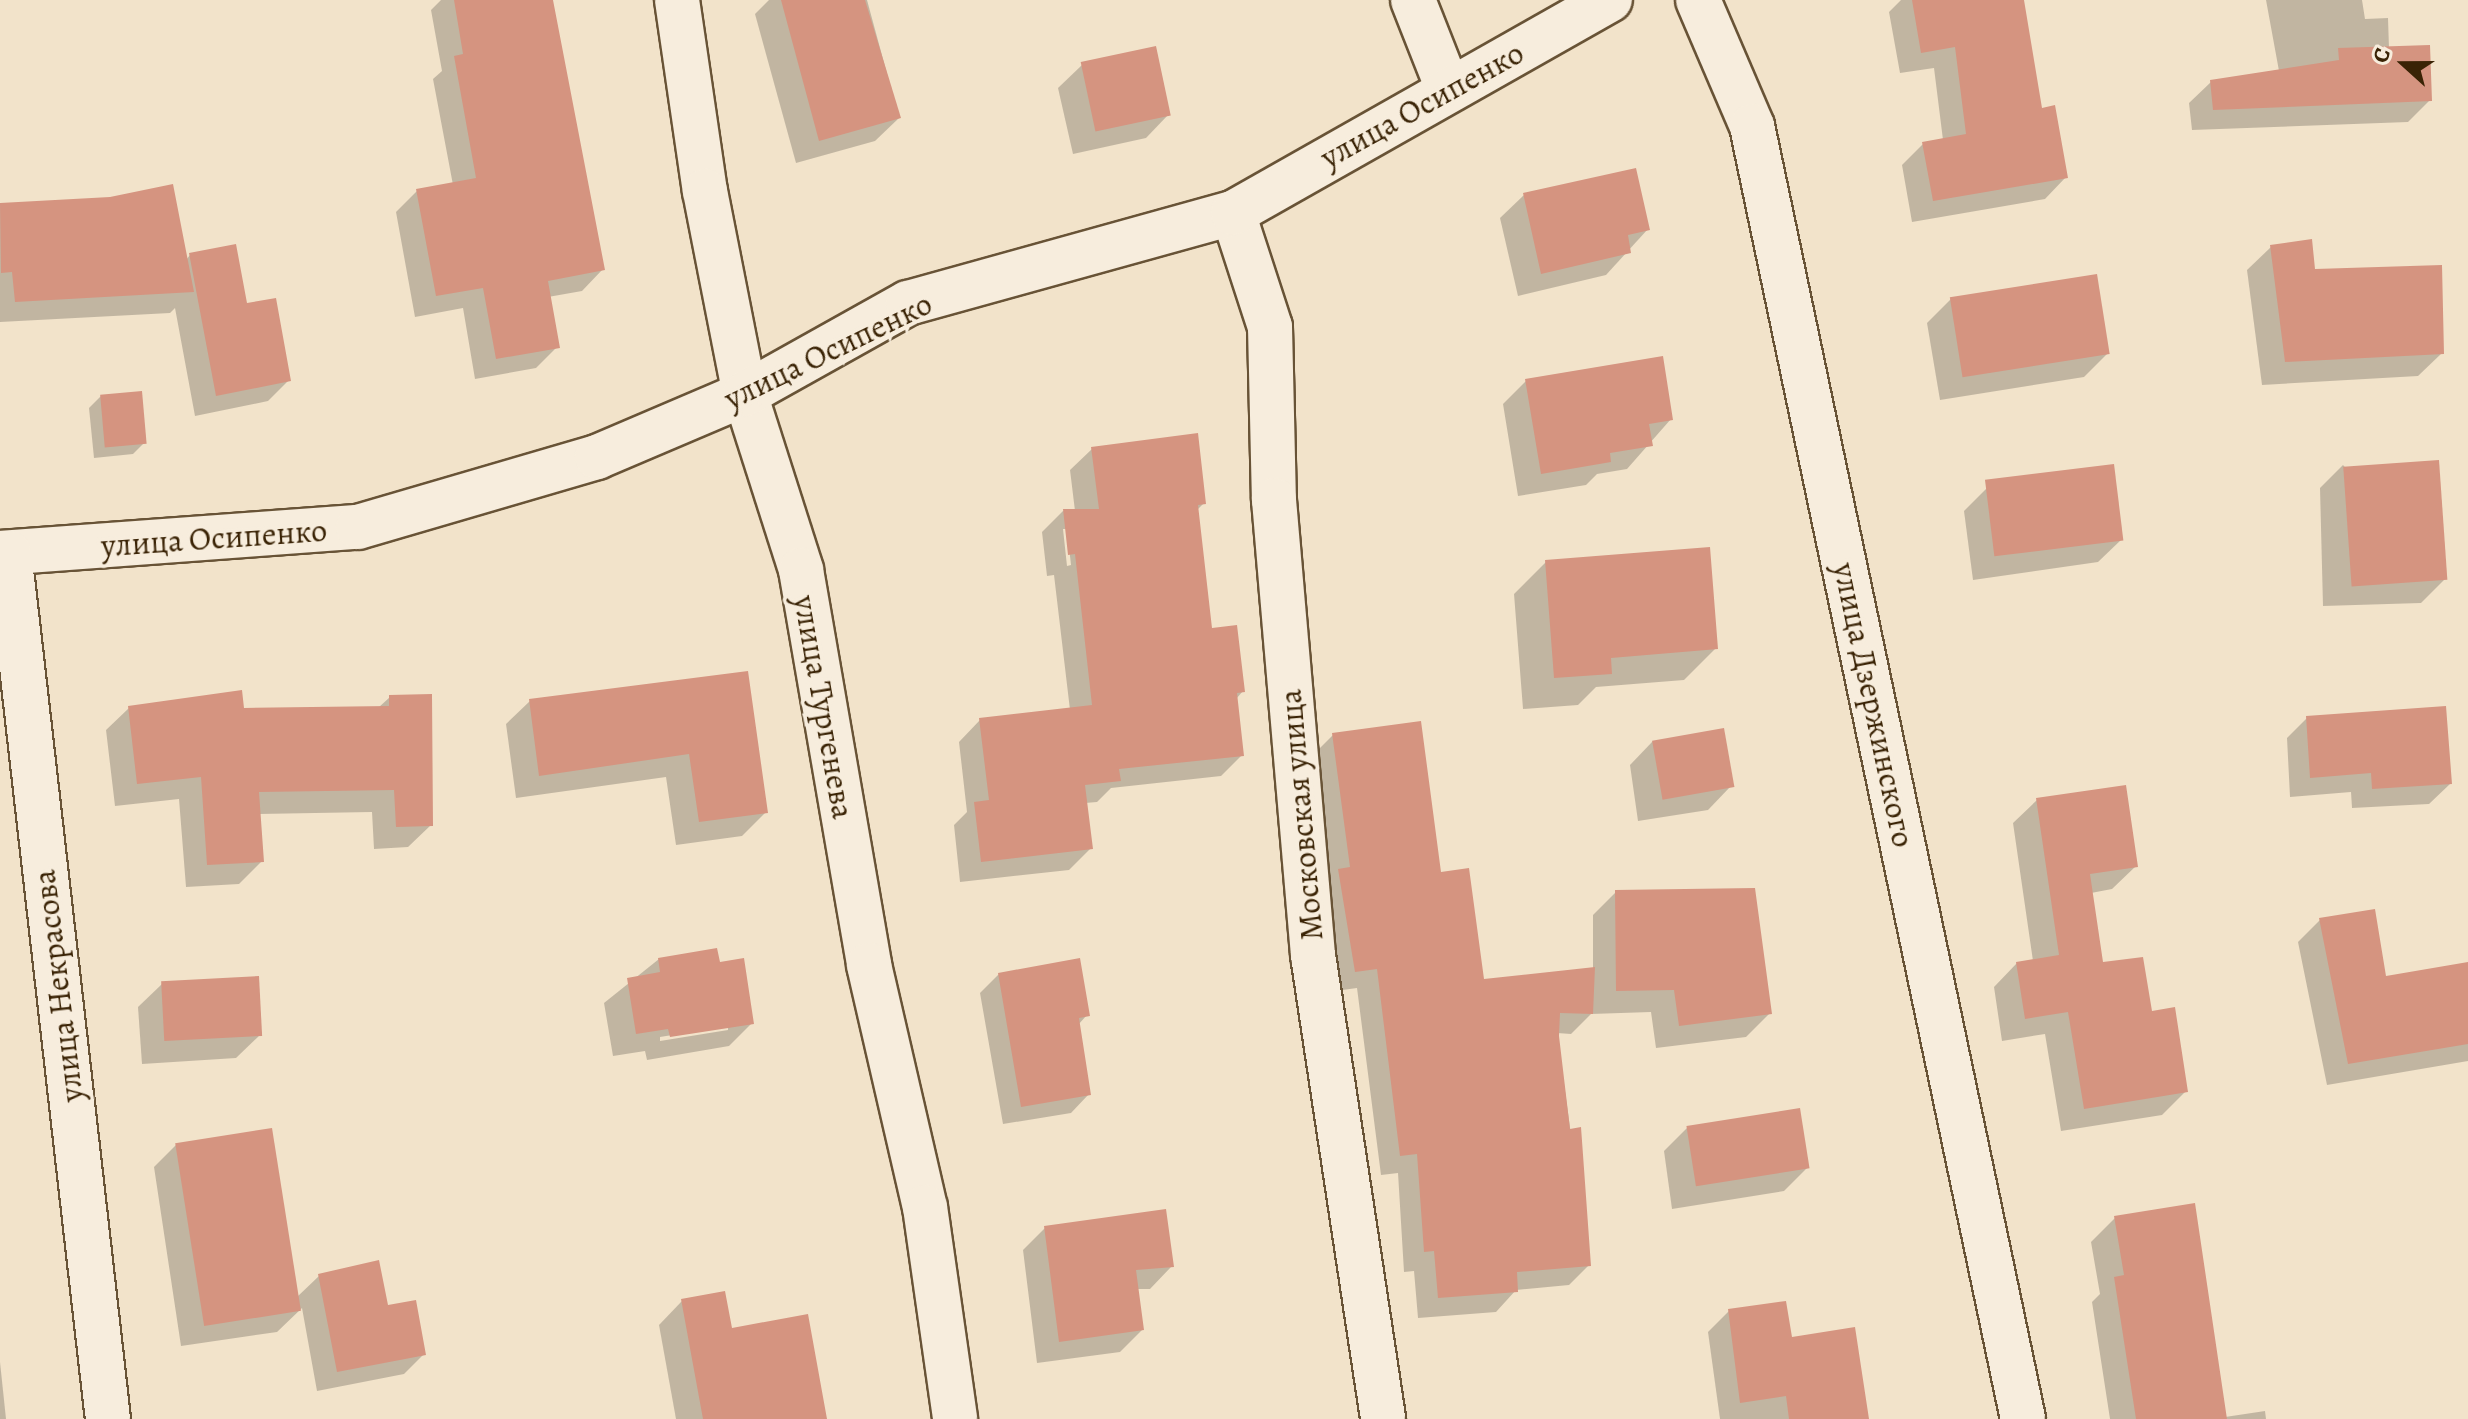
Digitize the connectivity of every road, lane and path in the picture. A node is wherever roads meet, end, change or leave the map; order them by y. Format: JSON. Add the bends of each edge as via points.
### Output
{"nodes":[{"id":1,"x":677,"y":0,"type":"edge"},
{"id":2,"x":1413,"y":0,"type":"edge"},
{"id":3,"x":1610,"y":0,"type":"edge"},
{"id":4,"x":1698,"y":0,"type":"edge"},
{"id":5,"x":1448,"y":89,"type":"junction"},
{"id":6,"x":1233,"y":213,"type":"junction"},
{"id":7,"x":745,"y":394,"type":"junction"},
{"id":8,"x":4,"y":553,"type":"edge"},
{"id":9,"x":108,"y":1419,"type":"edge"},
{"id":10,"x":955,"y":1419,"type":"edge"},
{"id":11,"x":1383,"y":1419,"type":"edge"},
{"id":12,"x":2023,"y":1419,"type":"edge"}],
"edges":[{"from":1,"to":7,"type":"street","name":"улица Тургенева","via":[[705,191]]},
{"from":2,"to":5,"type":"street"},
{"from":3,"to":5,"type":"street","name":"улица Осипенко"},
{"from":4,"to":12,"type":"street","name":"улица Дзержинского","via":[[1752,126]]},
{"from":5,"to":6,"type":"street","name":"улица Осипенко"},
{"from":6,"to":7,"type":"street","name":"улица Осипенко","via":[[908,303]]},
{"from":6,"to":11,"type":"street","name":"Московская улица","via":[[1270,327],[1274,500],[1313,955]]},
{"from":7,"to":8,"type":"street","name":"улица Осипенко","via":[[597,457],[358,527]]},
{"from":7,"to":10,"type":"street","name":"улица Тургенева","via":[[801,570],[869,965],[925,1207]]},
{"from":8,"to":9,"type":"street","name":"улица Некрасова"}]}
